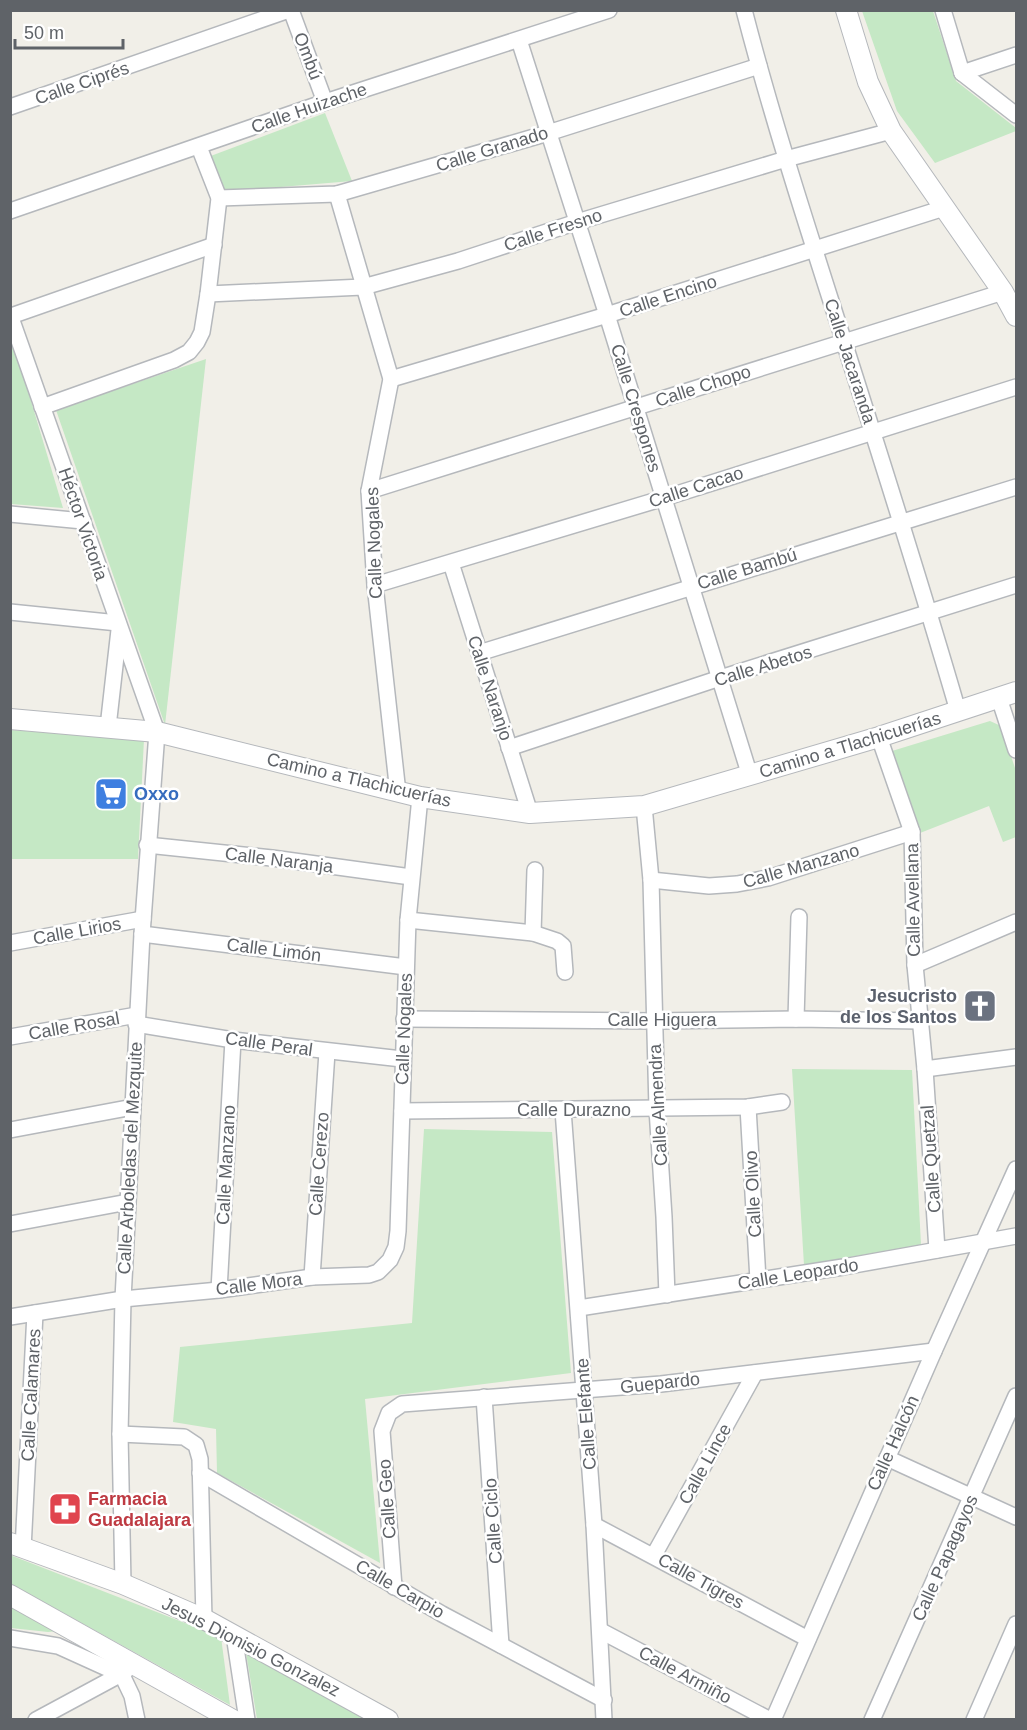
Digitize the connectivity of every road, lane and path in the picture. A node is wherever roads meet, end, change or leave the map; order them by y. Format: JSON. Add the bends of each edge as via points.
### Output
{"nodes":[{"id":1,"x":290,"y":10,"type":"edge"},
{"id":2,"x":609,"y":10,"type":"edge"},
{"id":3,"x":744,"y":10,"type":"edge"},
{"id":4,"x":846,"y":10,"type":"edge"},
{"id":5,"x":942,"y":10,"type":"edge"},
{"id":6,"x":519,"y":40,"type":"junction"},
{"id":7,"x":1017,"y":55,"type":"edge"},
{"id":8,"x":759,"y":66,"type":"junction"},
{"id":9,"x":962,"y":73,"type":"junction"},
{"id":10,"x":325,"y":102,"type":"junction"},
{"id":11,"x":10,"y":106,"type":"edge"},
{"id":12,"x":1017,"y":115,"type":"edge"},
{"id":13,"x":891,"y":131,"type":"junction"},
{"id":14,"x":548,"y":133,"type":"junction"},
{"id":15,"x":199,"y":147,"type":"junction"},
{"id":16,"x":786,"y":159,"type":"junction"},
{"id":17,"x":338,"y":194,"type":"junction"},
{"id":18,"x":219,"y":198,"type":"junction"},
{"id":19,"x":944,"y":208,"type":"junction"},
{"id":20,"x":10,"y":211,"type":"edge"},
{"id":21,"x":577,"y":222,"type":"junction"},
{"id":22,"x":214,"y":245,"type":"junction"},
{"id":23,"x":814,"y":250,"type":"junction"},
{"id":24,"x":363,"y":287,"type":"junction"},
{"id":25,"x":1003,"y":292,"type":"junction"},
{"id":26,"x":208,"y":294,"type":"junction"},
{"id":27,"x":11,"y":315,"type":"edge"},
{"id":28,"x":607,"y":315,"type":"junction"},
{"id":29,"x":1017,"y":316,"type":"edge"},
{"id":30,"x":844,"y":340,"type":"junction"},
{"id":31,"x":391,"y":380,"type":"junction"},
{"id":32,"x":1017,"y":387,"type":"edge"},
{"id":33,"x":42,"y":407,"type":"junction"},
{"id":34,"x":636,"y":408,"type":"junction"},
{"id":35,"x":872,"y":431,"type":"junction"},
{"id":36,"x":1017,"y":487,"type":"edge"},
{"id":37,"x":369,"y":491,"type":"junction"},
{"id":38,"x":664,"y":498,"type":"junction"},
{"id":39,"x":10,"y":514,"type":"edge"},
{"id":40,"x":83,"y":521,"type":"junction"},
{"id":41,"x":902,"y":522,"type":"junction"},
{"id":42,"x":451,"y":563,"type":"junction"},
{"id":43,"x":375,"y":585,"type":"junction"},
{"id":44,"x":1017,"y":585,"type":"edge"},
{"id":45,"x":691,"y":586,"type":"junction"},
{"id":46,"x":10,"y":612,"type":"edge"},
{"id":47,"x":930,"y":613,"type":"junction"},
{"id":48,"x":118,"y":625,"type":"junction"},
{"id":49,"x":479,"y":653,"type":"junction"},
{"id":50,"x":720,"y":678,"type":"junction"},
{"id":51,"x":1008,"y":695,"type":"edge"},
{"id":52,"x":958,"y":711,"type":"junction"},
{"id":53,"x":10,"y":719,"type":"edge"},
{"id":54,"x":108,"y":727,"type":"junction"},
{"id":55,"x":157,"y":732,"type":"junction"},
{"id":56,"x":879,"y":737,"type":"junction"},
{"id":57,"x":509,"y":747,"type":"junction"},
{"id":58,"x":1017,"y":750,"type":"edge"},
{"id":59,"x":750,"y":776,"type":"junction"},
{"id":60,"x":398,"y":793,"type":"junction"},
{"id":61,"x":420,"y":797,"type":"junction"},
{"id":62,"x":644,"y":806,"type":"junction"},
{"id":63,"x":530,"y":813,"type":"junction"},
{"id":64,"x":912,"y":832,"type":"junction"},
{"id":65,"x":147,"y":845,"type":"junction"},
{"id":66,"x":535,"y":870,"type":"dead end"},
{"id":67,"x":411,"y":877,"type":"junction"},
{"id":68,"x":651,"y":880,"type":"junction"},
{"id":69,"x":799,"y":916,"type":"dead end"},
{"id":70,"x":408,"y":920,"type":"junction"},
{"id":71,"x":1017,"y":922,"type":"edge"},
{"id":72,"x":142,"y":926,"type":"junction"},
{"id":73,"x":533,"y":933,"type":"junction"},
{"id":74,"x":10,"y":944,"type":"edge"},
{"id":75,"x":915,"y":965,"type":"junction"},
{"id":76,"x":406,"y":968,"type":"junction"},
{"id":77,"x":565,"y":972,"type":"dead end"},
{"id":78,"x":796,"y":1018,"type":"junction"},
{"id":79,"x":404,"y":1019,"type":"junction"},
{"id":80,"x":137,"y":1020,"type":"junction"},
{"id":81,"x":654,"y":1021,"type":"junction"},
{"id":82,"x":920,"y":1022,"type":"junction"},
{"id":83,"x":10,"y":1037,"type":"edge"},
{"id":84,"x":233,"y":1040,"type":"junction"},
{"id":85,"x":327,"y":1052,"type":"junction"},
{"id":86,"x":1017,"y":1058,"type":"edge"},
{"id":87,"x":402,"y":1059,"type":"junction"},
{"id":88,"x":925,"y":1069,"type":"junction"},
{"id":89,"x":782,"y":1102,"type":"dead end"},
{"id":90,"x":133,"y":1107,"type":"junction"},
{"id":91,"x":748,"y":1107,"type":"junction"},
{"id":92,"x":657,"y":1109,"type":"junction"},
{"id":93,"x":563,"y":1110,"type":"junction"},
{"id":94,"x":402,"y":1111,"type":"junction"},
{"id":95,"x":10,"y":1130,"type":"edge"},
{"id":96,"x":1017,"y":1168,"type":"edge"},
{"id":97,"x":128,"y":1202,"type":"junction"},
{"id":98,"x":10,"y":1224,"type":"edge"},
{"id":99,"x":1017,"y":1236,"type":"edge"},
{"id":100,"x":983,"y":1242,"type":"junction"},
{"id":101,"x":937,"y":1250,"type":"junction"},
{"id":102,"x":390,"y":1260,"type":"joint"},
{"id":103,"x":312,"y":1277,"type":"junction"},
{"id":104,"x":758,"y":1280,"type":"junction"},
{"id":105,"x":219,"y":1290,"type":"junction"},
{"id":106,"x":667,"y":1295,"type":"junction"},
{"id":107,"x":123,"y":1299,"type":"junction"},
{"id":108,"x":579,"y":1308,"type":"junction"},
{"id":109,"x":35,"y":1313,"type":"junction"},
{"id":110,"x":10,"y":1317,"type":"edge"},
{"id":111,"x":934,"y":1352,"type":"junction"},
{"id":112,"x":755,"y":1373,"type":"junction"},
{"id":113,"x":583,"y":1391,"type":"junction"},
{"id":114,"x":1017,"y":1396,"type":"edge"},
{"id":115,"x":484,"y":1397,"type":"junction"},
{"id":116,"x":389,"y":1413,"type":"joint"},
{"id":117,"x":120,"y":1434,"type":"junction"},
{"id":118,"x":887,"y":1458,"type":"junction"},
{"id":119,"x":200,"y":1473,"type":"junction"},
{"id":120,"x":972,"y":1498,"type":"junction"},
{"id":121,"x":1017,"y":1516,"type":"edge"},
{"id":122,"x":594,"y":1525,"type":"junction"},
{"id":123,"x":17,"y":1546,"type":"edge"},
{"id":124,"x":654,"y":1555,"type":"junction"},
{"id":125,"x":123,"y":1584,"type":"junction"},
{"id":126,"x":394,"y":1587,"type":"junction"},
{"id":127,"x":10,"y":1595,"type":"edge"},
{"id":128,"x":204,"y":1619,"type":"junction"},
{"id":129,"x":1017,"y":1624,"type":"edge"},
{"id":130,"x":601,"y":1631,"type":"junction"},
{"id":131,"x":234,"y":1635,"type":"junction"},
{"id":132,"x":10,"y":1638,"type":"edge"},
{"id":133,"x":808,"y":1639,"type":"junction"},
{"id":134,"x":501,"y":1645,"type":"junction"},
{"id":135,"x":128,"y":1669,"type":"junction"},
{"id":136,"x":603,"y":1700,"type":"junction"},
{"id":137,"x":36,"y":1719,"type":"edge"},
{"id":138,"x":137,"y":1719,"type":"edge"},
{"id":139,"x":233,"y":1719,"type":"edge"},
{"id":140,"x":247,"y":1719,"type":"edge"},
{"id":141,"x":388,"y":1719,"type":"edge"},
{"id":142,"x":604,"y":1719,"type":"edge"},
{"id":143,"x":771,"y":1719,"type":"edge"},
{"id":144,"x":872,"y":1719,"type":"edge"},
{"id":145,"x":974,"y":1719,"type":"edge"}],
"edges":[{"from":1,"to":10,"type":"street","name":"Ombú"},
{"from":1,"to":11,"type":"street","name":"Calle Ciprés"},
{"from":2,"to":6,"type":"street","name":"Calle Huizache"},
{"from":3,"to":8,"type":"street","name":"Calle Jacaranda"},
{"from":4,"to":13,"type":"street","via":[[868,82]]},
{"from":5,"to":9,"type":"street"},
{"from":6,"to":10,"type":"street","name":"Calle Huizache"},
{"from":6,"to":14,"type":"street","name":"Calle Crespones"},
{"from":7,"to":9,"type":"street"},
{"from":8,"to":14,"type":"street","name":"Calle Granado"},
{"from":8,"to":16,"type":"street","name":"Calle Jacaranda"},
{"from":9,"to":12,"type":"street"},
{"from":10,"to":15,"type":"street","name":"Calle Huizache"},
{"from":13,"to":16,"type":"street","name":"Calle Fresno"},
{"from":13,"to":19,"type":"street"},
{"from":14,"to":17,"type":"street","name":"Calle Granado"},
{"from":14,"to":21,"type":"street","name":"Calle Crespones"},
{"from":15,"to":18,"type":"street"},
{"from":15,"to":20,"type":"street","name":"Calle Huizache"},
{"from":16,"to":21,"type":"street","name":"Calle Fresno"},
{"from":16,"to":23,"type":"street","name":"Calle Jacaranda"},
{"from":17,"to":18,"type":"street","name":"Calle Granado"},
{"from":17,"to":24,"type":"street","name":"Calle Nogales"},
{"from":18,"to":22,"type":"street"},
{"from":19,"to":23,"type":"street","name":"Calle Encino"},
{"from":19,"to":25,"type":"street"},
{"from":21,"to":24,"type":"street","name":"Calle Fresno"},
{"from":21,"to":28,"type":"street","name":"Calle Crespones"},
{"from":22,"to":26,"type":"street"},
{"from":22,"to":27,"type":"street"},
{"from":23,"to":28,"type":"street","name":"Calle Encino"},
{"from":23,"to":30,"type":"street","name":"Calle Jacaranda"},
{"from":24,"to":26,"type":"street","name":"Calle Fresno"},
{"from":24,"to":31,"type":"street","name":"Calle Nogales"},
{"from":25,"to":29,"type":"street"},
{"from":25,"to":30,"type":"street","name":"Calle Chopo"},
{"from":26,"to":33,"type":"street","via":[[202,332],[189,352]]},
{"from":27,"to":33,"type":"street","name":"Héctor Victoria"},
{"from":28,"to":31,"type":"street","name":"Calle Encino"},
{"from":28,"to":34,"type":"street","name":"Calle Crespones"},
{"from":30,"to":34,"type":"street","name":"Calle Chopo"},
{"from":30,"to":35,"type":"street","name":"Calle Jacaranda"},
{"from":31,"to":37,"type":"street","name":"Calle Nogales"},
{"from":32,"to":35,"type":"street","name":"Calle Cacao"},
{"from":33,"to":40,"type":"street","name":"Héctor Victoria"},
{"from":34,"to":37,"type":"street","name":"Calle Chopo"},
{"from":34,"to":38,"type":"street","name":"Calle Crespones"},
{"from":35,"to":38,"type":"street","name":"Calle Cacao"},
{"from":35,"to":41,"type":"street","name":"Calle Jacaranda"},
{"from":36,"to":41,"type":"street","name":"Calle Bambú"},
{"from":37,"to":43,"type":"street","name":"Calle Nogales"},
{"from":38,"to":42,"type":"street","name":"Calle Cacao"},
{"from":38,"to":45,"type":"street","name":"Calle Crespones"},
{"from":39,"to":40,"type":"street"},
{"from":40,"to":48,"type":"street","name":"Héctor Victoria"},
{"from":41,"to":45,"type":"street","name":"Calle Bambú"},
{"from":41,"to":47,"type":"street","name":"Calle Jacaranda"},
{"from":42,"to":43,"type":"street","name":"Calle Cacao"},
{"from":42,"to":49,"type":"street","name":"Calle Naranjo"},
{"from":43,"to":60,"type":"street","name":"Calle Nogales"},
{"from":44,"to":47,"type":"street","name":"Calle Abetos"},
{"from":45,"to":49,"type":"street","name":"Calle Bambú"},
{"from":45,"to":50,"type":"street","name":"Calle Crespones"},
{"from":46,"to":48,"type":"street"},
{"from":47,"to":50,"type":"street","name":"Calle Abetos"},
{"from":47,"to":52,"type":"street","name":"Calle Jacaranda"},
{"from":48,"to":54,"type":"street"},
{"from":48,"to":55,"type":"street","name":"Héctor Victoria"},
{"from":49,"to":57,"type":"street","name":"Calle Naranjo"},
{"from":50,"to":57,"type":"street","name":"Calle Abetos"},
{"from":50,"to":59,"type":"street","name":"Calle Crespones"},
{"from":51,"to":52,"type":"street","name":"Camino a Tlachicuerías"},
{"from":51,"to":58,"type":"street"},
{"from":52,"to":56,"type":"street","name":"Camino a Tlachicuerías"},
{"from":53,"to":54,"type":"street","name":"Camino a Tlachicuerías"},
{"from":54,"to":55,"type":"street","name":"Camino a Tlachicuerías"},
{"from":55,"to":60,"type":"street","name":"Camino a Tlachicuerías"},
{"from":55,"to":65,"type":"street","name":"Calle Arboledas del Mezquite"},
{"from":56,"to":59,"type":"street","name":"Camino a Tlachicuerías"},
{"from":56,"to":64,"type":"street","name":"Calle Avellana"},
{"from":57,"to":63,"type":"street","name":"Calle Naranjo"},
{"from":59,"to":62,"type":"street","name":"Camino a Tlachicuerías"},
{"from":60,"to":61,"type":"street","name":"Camino a Tlachicuerías"},
{"from":61,"to":63,"type":"street","name":"Camino a Tlachicuerías"},
{"from":61,"to":67,"type":"street","name":"Calle Nogales"},
{"from":62,"to":63,"type":"street","name":"Camino a Tlachicuerías"},
{"from":62,"to":68,"type":"street","name":"Calle Almendra"},
{"from":64,"to":68,"type":"street","name":"Calle Manzano","via":[[768,878],[737,884],[708,886]]},
{"from":64,"to":75,"type":"street","name":"Calle Avellana"},
{"from":65,"to":67,"type":"street","name":"Calle Naranja"},
{"from":65,"to":72,"type":"street","name":"Calle Arboledas del Mezquite"},
{"from":66,"to":73,"type":"street"},
{"from":67,"to":70,"type":"street","name":"Calle Nogales"},
{"from":68,"to":81,"type":"street","name":"Calle Almendra"},
{"from":69,"to":78,"type":"street"},
{"from":70,"to":73,"type":"street"},
{"from":70,"to":76,"type":"street","name":"Calle Nogales"},
{"from":71,"to":75,"type":"street"},
{"from":72,"to":74,"type":"street","name":"Calle Lirios"},
{"from":72,"to":76,"type":"street","name":"Calle Limón"},
{"from":72,"to":80,"type":"street","name":"Calle Arboledas del Mezquite"},
{"from":73,"to":77,"type":"street","via":[[562,946]]},
{"from":75,"to":82,"type":"street","name":"Calle Avellana"},
{"from":76,"to":79,"type":"street","name":"Calle Nogales"},
{"from":78,"to":81,"type":"street","name":"Calle Higuera"},
{"from":78,"to":82,"type":"street","name":"Calle Higuera"},
{"from":79,"to":81,"type":"street","name":"Calle Higuera"},
{"from":79,"to":87,"type":"street","name":"Calle Nogales"},
{"from":80,"to":83,"type":"street","name":"Calle Rosal"},
{"from":80,"to":84,"type":"street","name":"Calle Peral"},
{"from":80,"to":90,"type":"street","name":"Calle Arboledas del Mezquite"},
{"from":81,"to":92,"type":"street","name":"Calle Almendra"},
{"from":82,"to":88,"type":"street","name":"Calle Avellana"},
{"from":84,"to":85,"type":"street","name":"Calle Peral"},
{"from":84,"to":105,"type":"street","name":"Calle Manzano"},
{"from":85,"to":87,"type":"street","name":"Calle Peral"},
{"from":85,"to":103,"type":"street","name":"Calle Cerezo"},
{"from":86,"to":88,"type":"street"},
{"from":87,"to":94,"type":"street","name":"Calle Nogales"},
{"from":88,"to":101,"type":"street","name":"Calle Quetzal"},
{"from":89,"to":91,"type":"street","name":"Calle Durazno"},
{"from":90,"to":95,"type":"street"},
{"from":90,"to":97,"type":"street","name":"Calle Arboledas del Mezquite"},
{"from":91,"to":92,"type":"street","name":"Calle Durazno"},
{"from":91,"to":104,"type":"street","name":"Calle Olivo"},
{"from":92,"to":93,"type":"street","name":"Calle Durazno"},
{"from":92,"to":106,"type":"street","name":"Calle Almendra"},
{"from":93,"to":94,"type":"street","name":"Calle Durazno"},
{"from":93,"to":108,"type":"street","name":"Calle Elefante"},
{"from":94,"to":102,"type":"street","name":"Calle Nogales","via":[[398,1231]]},
{"from":96,"to":100,"type":"street","name":"Calle Halcón"},
{"from":97,"to":98,"type":"street"},
{"from":97,"to":107,"type":"street","name":"Calle Arboledas del Mezquite"},
{"from":99,"to":100,"type":"street","name":"Calle Leopardo"},
{"from":100,"to":101,"type":"street","name":"Calle Leopardo"},
{"from":100,"to":111,"type":"street","name":"Calle Halcón"},
{"from":101,"to":104,"type":"street","name":"Calle Leopardo"},
{"from":102,"to":103,"type":"street","name":"Calle Mora","via":[[369,1275]]},
{"from":103,"to":105,"type":"street","name":"Calle Mora"},
{"from":104,"to":106,"type":"street","name":"Calle Leopardo"},
{"from":105,"to":107,"type":"street","name":"Calle Mora"},
{"from":106,"to":108,"type":"street","name":"Calle Leopardo"},
{"from":107,"to":109,"type":"street","name":"Calle Mora"},
{"from":107,"to":117,"type":"street","name":"Calle Arboledas del Mezquite"},
{"from":108,"to":113,"type":"street","name":"Calle Elefante"},
{"from":109,"to":110,"type":"street","name":"Calle Mora"},
{"from":109,"to":123,"type":"street","name":"Calle Calamares"},
{"from":111,"to":112,"type":"street","name":"Guepardo"},
{"from":111,"to":118,"type":"street","name":"Calle Halcón"},
{"from":112,"to":113,"type":"street","name":"Guepardo"},
{"from":112,"to":124,"type":"street","name":"Calle Lince"},
{"from":113,"to":115,"type":"street","name":"Guepardo"},
{"from":113,"to":122,"type":"street","name":"Calle Elefante"},
{"from":114,"to":120,"type":"street","name":"Calle Papagayos"},
{"from":115,"to":116,"type":"street","name":"Guepardo","via":[[402,1404]]},
{"from":115,"to":134,"type":"street","name":"Calle Ciclo"},
{"from":116,"to":126,"type":"street","name":"Calle Geo","via":[[382,1431]]},
{"from":117,"to":119,"type":"street","via":[[184,1437],[196,1445]]},
{"from":117,"to":125,"type":"street","name":"Calle Arboledas del Mezquite"},
{"from":118,"to":120,"type":"street"},
{"from":118,"to":133,"type":"street","name":"Calle Halcón"},
{"from":119,"to":126,"type":"street","name":"Calle Carpio"},
{"from":119,"to":128,"type":"street"},
{"from":120,"to":121,"type":"street"},
{"from":120,"to":144,"type":"street","name":"Calle Papagayos"},
{"from":122,"to":124,"type":"street","name":"Calle Tigres"},
{"from":122,"to":130,"type":"street","name":"Calle Elefante"},
{"from":123,"to":125,"type":"street","name":"Jesus Dionisio Gonzalez"},
{"from":124,"to":133,"type":"street","name":"Calle Tigres"},
{"from":125,"to":128,"type":"street","name":"Jesus Dionisio Gonzalez"},
{"from":126,"to":134,"type":"street","name":"Calle Carpio"},
{"from":127,"to":135,"type":"street"},
{"from":128,"to":131,"type":"street","name":"Jesus Dionisio Gonzalez"},
{"from":129,"to":145,"type":"street"},
{"from":130,"to":136,"type":"street","name":"Calle Elefante"},
{"from":130,"to":143,"type":"street","name":"Calle Armiño"},
{"from":131,"to":140,"type":"street"},
{"from":131,"to":141,"type":"street","name":"Jesus Dionisio Gonzalez"},
{"from":132,"to":135,"type":"street","via":[[58,1646]]},
{"from":133,"to":143,"type":"street","name":"Calle Halcón"},
{"from":134,"to":136,"type":"street","name":"Calle Carpio"},
{"from":135,"to":137,"type":"street"},
{"from":135,"to":138,"type":"street"},
{"from":135,"to":139,"type":"street"},
{"from":136,"to":142,"type":"street","name":"Calle Elefante"}]}
